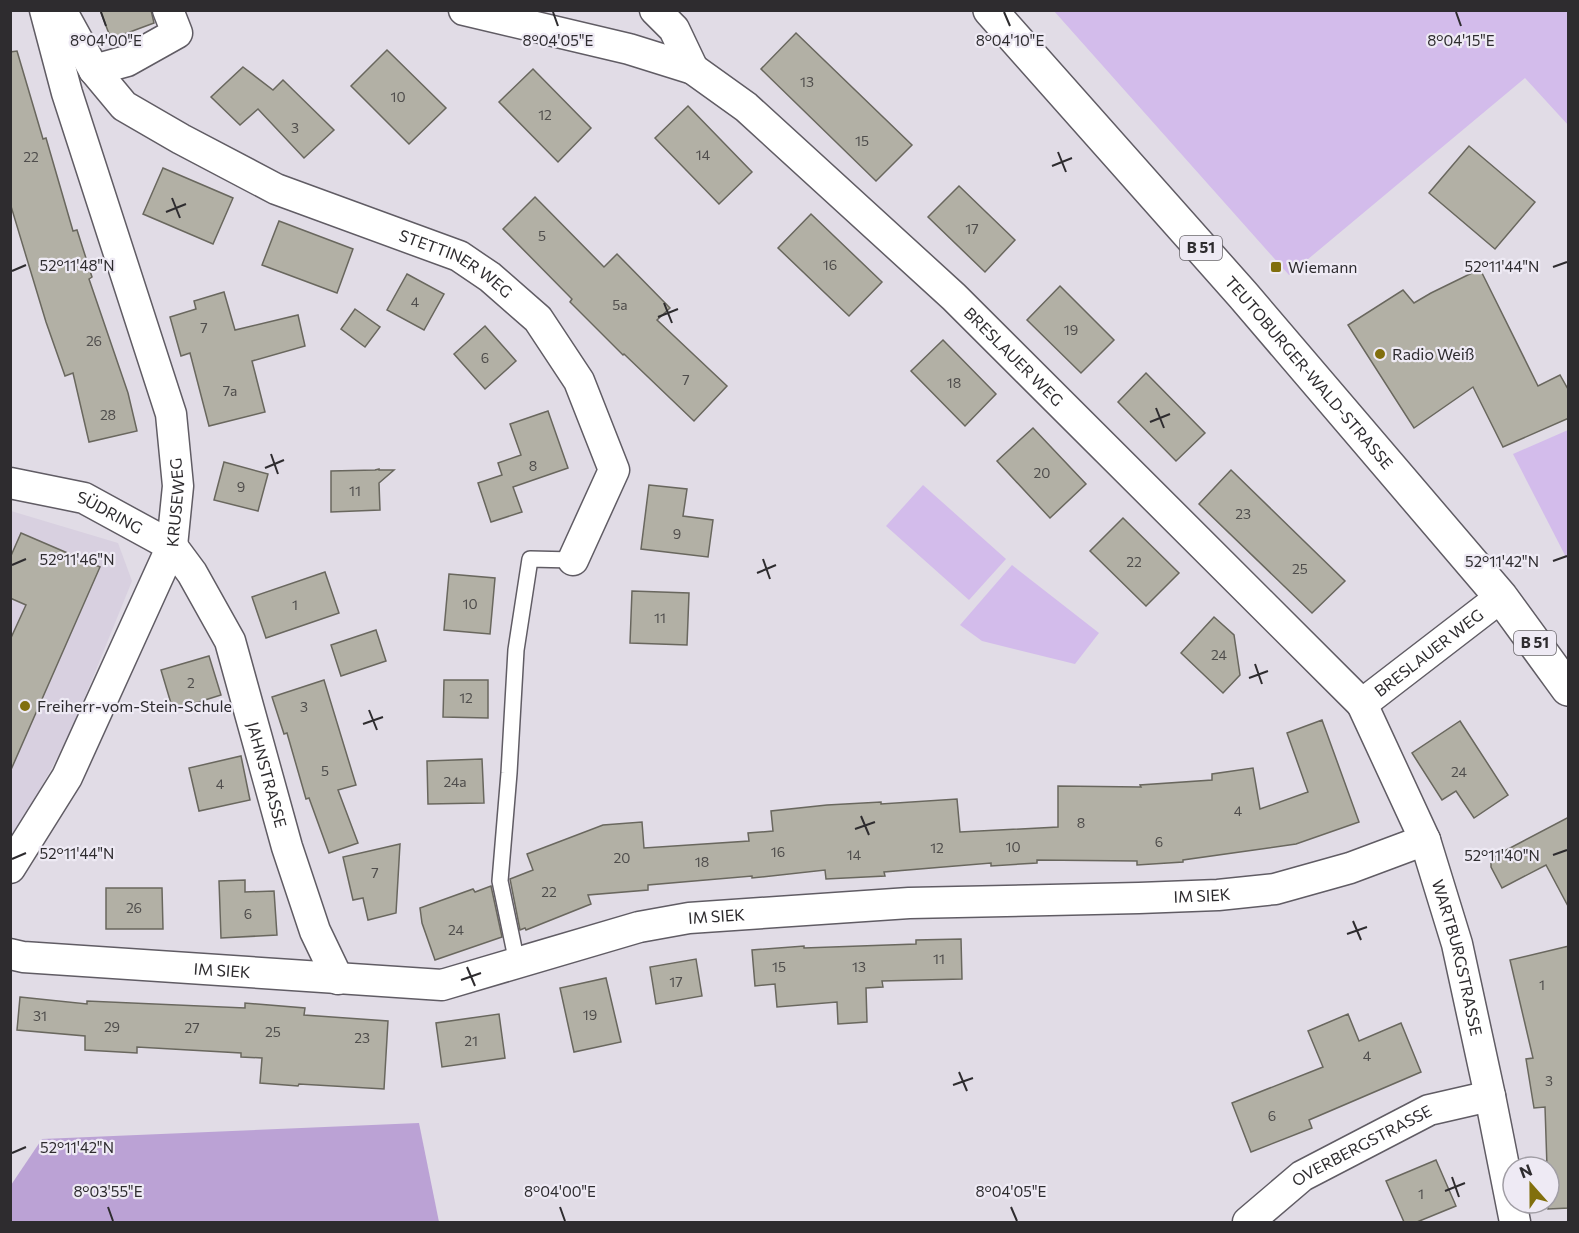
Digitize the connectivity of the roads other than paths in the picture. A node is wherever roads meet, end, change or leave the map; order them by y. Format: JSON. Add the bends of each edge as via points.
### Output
{"nodes":[{"id":1,"x":45,"y":10,"type":"edge"},
{"id":2,"x":61,"y":10,"type":"edge"},
{"id":3,"x":168,"y":10,"type":"edge"},
{"id":4,"x":464,"y":10,"type":"edge"},
{"id":5,"x":656,"y":10,"type":"edge"},
{"id":6,"x":990,"y":10,"type":"edge"},
{"id":7,"x":693,"y":69,"type":"junction"},
{"id":8,"x":94,"y":70,"type":"junction"},
{"id":9,"x":10,"y":483,"type":"edge"},
{"id":10,"x":172,"y":546,"type":"junction"},
{"id":11,"x":573,"y":560,"type":"joint"},
{"id":12,"x":192,"y":573,"type":"joint"},
{"id":13,"x":1501,"y":597,"type":"junction"},
{"id":14,"x":1569,"y":689,"type":"edge"},
{"id":15,"x":1362,"y":704,"type":"junction"},
{"id":16,"x":1425,"y":840,"type":"junction"},
{"id":17,"x":10,"y":868,"type":"edge"},
{"id":18,"x":10,"y":954,"type":"edge"},
{"id":19,"x":517,"y":963,"type":"junction"},
{"id":20,"x":338,"y":979,"type":"junction"},
{"id":21,"x":1491,"y":1096,"type":"junction"},
{"id":22,"x":1248,"y":1222,"type":"edge"},
{"id":23,"x":1515,"y":1222,"type":"edge"}],
"edges":[{"from":1,"to":10,"type":"street","name":"KRUSEWEG","via":[[67,93],[171,414],[178,486]]},
{"from":2,"to":8,"type":"street"},
{"from":3,"to":8,"type":"street","via":[[177,33],[127,61]]},
{"from":4,"to":7,"type":"street","name":"BRESLAUER WEG"},
{"from":5,"to":7,"type":"street","via":[[674,29]]},
{"from":6,"to":13,"type":"main road","name":"TEUTOBURGER-WALD-STRASSE","number":"B 51","via":[[1243,295]]},
{"from":7,"to":15,"type":"street","name":"BRESLAUER WEG","via":[[746,107],[954,297]]},
{"from":8,"to":11,"type":"street","name":"STETTINER WEG","via":[[124,106],[181,139],[276,189],[459,256],[490,276],[538,320],[579,381],[614,470]]},
{"from":9,"to":10,"type":"street","name":"SÜDRING","via":[[84,498]]},
{"from":10,"to":12,"type":"street","name":"SÜDRING"},
{"from":10,"to":17,"type":"street","name":"KRUSEWEG","via":[[68,777]]},
{"from":11,"to":19,"type":"lane","via":[[530,559],[516,650],[500,881]]},
{"from":12,"to":20,"type":"street","name":"JAHNSTRASSE","via":[[230,641],[291,857],[315,931]]},
{"from":13,"to":14,"type":"main road","name":"TEUTOBURGER-WALD-STRASSE","number":"B 51"},
{"from":13,"to":15,"type":"street","name":"BRESLAUER WEG"},
{"from":15,"to":16,"type":"street","name":"WARTBURGSTRASSE"},
{"from":16,"to":19,"type":"street","name":"IM SIEK","via":[[1350,868],[1275,889],[1218,895],[909,903],[689,918],[639,927]]},
{"from":16,"to":21,"type":"street","name":"WARTBURGSTRASSE","via":[[1457,944]]},
{"from":18,"to":20,"type":"street","name":"IM SIEK"},
{"from":19,"to":20,"type":"street","name":"IM SIEK","via":[[442,985]]},
{"from":21,"to":22,"type":"street","name":"OVERBERGSTRASSE","via":[[1429,1110],[1302,1176]]},
{"from":21,"to":23,"type":"street","name":"WARTBURGSTRASSE"}]}
